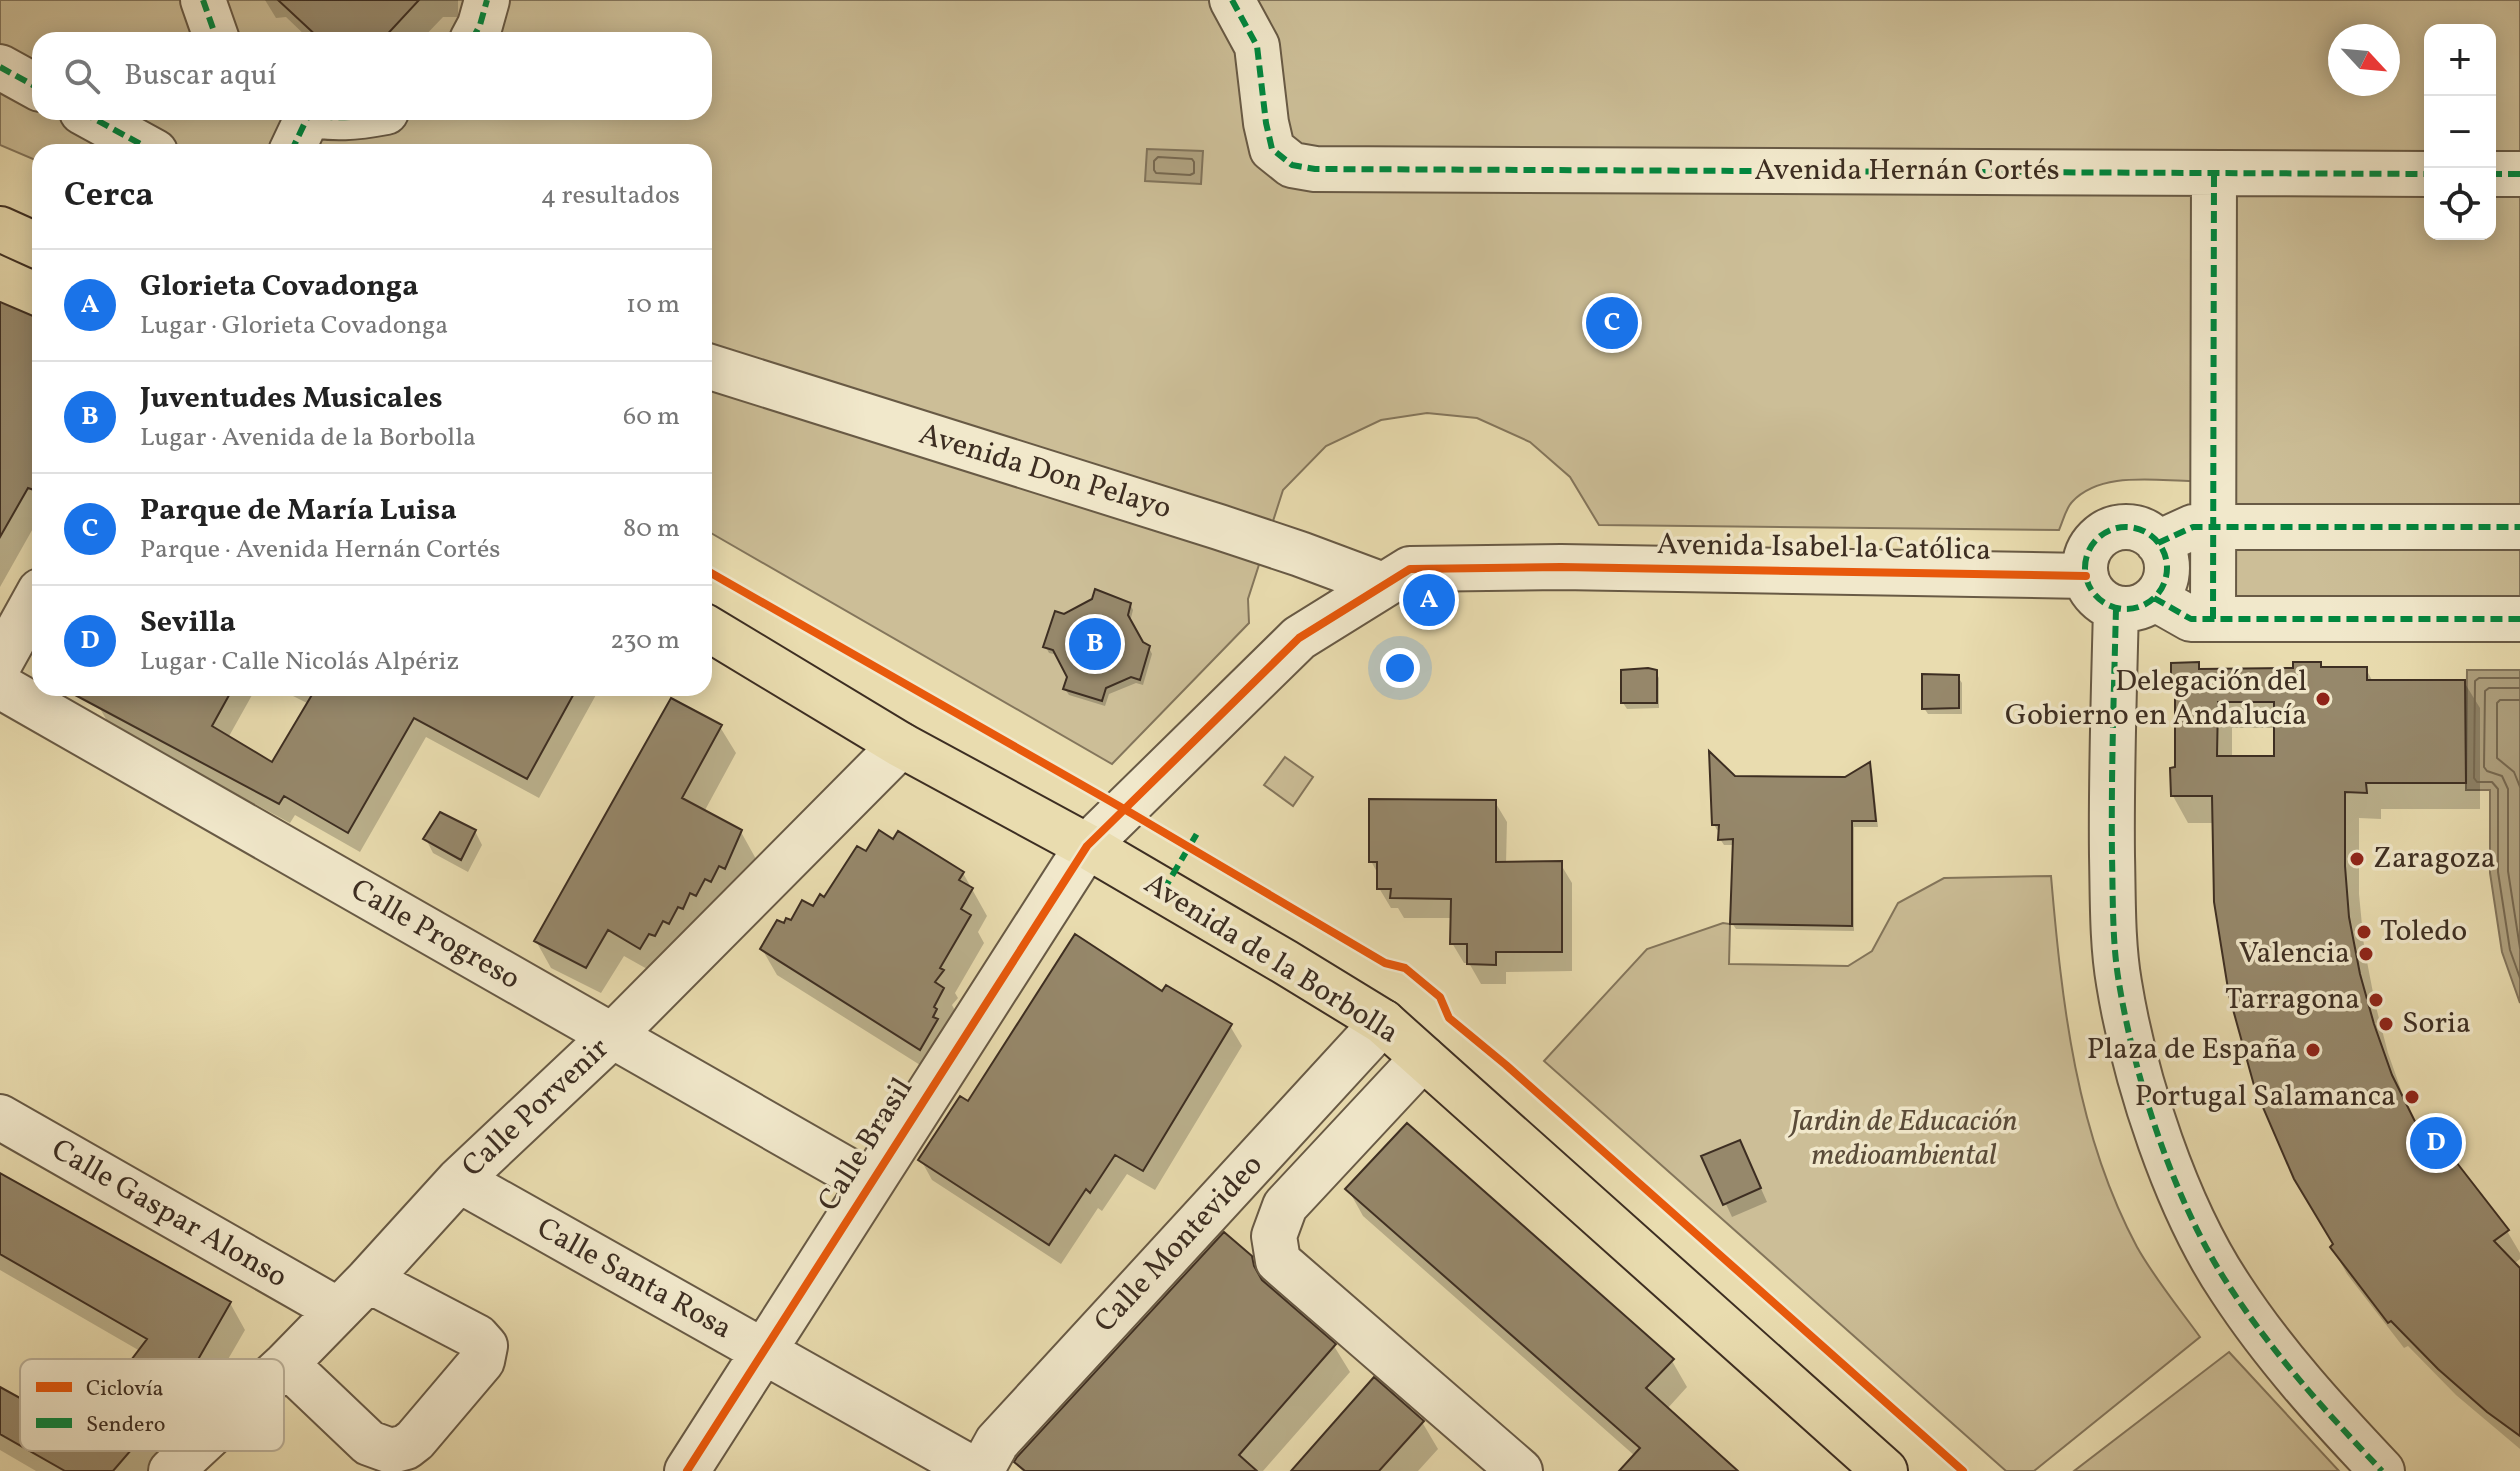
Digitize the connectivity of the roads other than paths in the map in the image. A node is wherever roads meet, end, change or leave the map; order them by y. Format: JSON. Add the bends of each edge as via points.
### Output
{"nodes":[{"id":1,"x":203,"y":0,"type":"edge"},
{"id":2,"x":487,"y":0,"type":"edge"},
{"id":3,"x":1232,"y":0,"type":"edge"},
{"id":4,"x":214,"y":32,"type":"edge"},
{"id":5,"x":476,"y":32,"type":"edge"},
{"id":6,"x":0,"y":67,"type":"edge"},
{"id":7,"x":32,"y":85,"type":"edge"},
{"id":8,"x":97,"y":120,"type":"edge"},
{"id":9,"x":326,"y":120,"type":"edge"},
{"id":10,"x":301,"y":126,"type":"edge"},
{"id":11,"x":140,"y":144,"type":"edge"},
{"id":12,"x":2214,"y":173,"type":"junction"},
{"id":13,"x":2424,"y":174,"type":"edge"},
{"id":14,"x":2496,"y":174,"type":"edge"},
{"id":15,"x":2520,"y":174,"type":"edge"},
{"id":16,"x":0,"y":229,"type":"edge"},
{"id":17,"x":32,"y":243,"type":"edge"},
{"id":18,"x":712,"y":368,"type":"edge"},
{"id":19,"x":2520,"y":527,"type":"edge"},
{"id":20,"x":2213,"y":528,"type":"junction"},
{"id":21,"x":2158,"y":543,"type":"junction"},
{"id":22,"x":2086,"y":576,"type":"junction"},
{"id":23,"x":1383,"y":585,"type":"junction"},
{"id":24,"x":2135,"y":603,"type":"junction"},
{"id":25,"x":32,"y":605,"type":"edge"},
{"id":26,"x":2213,"y":619,"type":"junction"},
{"id":27,"x":2520,"y":619,"type":"edge"},
{"id":28,"x":712,"y":631,"type":"edge"},
{"id":29,"x":1299,"y":638,"type":"joint"},
{"id":30,"x":0,"y":663,"type":"edge"},
{"id":31,"x":0,"y":686,"type":"edge"},
{"id":32,"x":901,"y":745,"type":"junction"},
{"id":33,"x":1087,"y":846,"type":"junction"},
{"id":34,"x":1383,"y":1022,"type":"junction"},
{"id":35,"x":612,"y":1036,"type":"junction"},
{"id":36,"x":1423,"y":1058,"type":"junction"},
{"id":37,"x":0,"y":1117,"type":"edge"},
{"id":38,"x":459,"y":1180,"type":"junction"},
{"id":39,"x":870,"y":1183,"type":"junction"},
{"id":40,"x":368,"y":1280,"type":"junction"},
{"id":41,"x":338,"y":1310,"type":"junction"},
{"id":42,"x":764,"y":1352,"type":"junction"},
{"id":43,"x":286,"y":1364,"type":"joint"},
{"id":44,"x":197,"y":1451,"type":"edge"},
{"id":45,"x":179,"y":1469,"type":"edge"},
{"id":46,"x":687,"y":1471,"type":"edge"},
{"id":47,"x":978,"y":1471,"type":"edge"},
{"id":48,"x":1520,"y":1471,"type":"edge"},
{"id":49,"x":1885,"y":1471,"type":"edge"},
{"id":50,"x":2382,"y":1471,"type":"edge"}],
"edges":[{"from":1,"to":4,"type":"street"},
{"from":2,"to":5,"type":"street"},
{"from":3,"to":12,"type":"street","name":"Avenida Hernán Cortés","via":[[1257,46],[1272,149],[1292,165]]},
{"from":6,"to":7,"type":"street"},
{"from":8,"to":11,"type":"street"},
{"from":9,"to":10,"type":"street"},
{"from":12,"to":13,"type":"street","name":"Avenida Hernán Cortés"},
{"from":12,"to":20,"type":"street"},
{"from":14,"to":15,"type":"street"},
{"from":16,"to":17,"type":"main road"},
{"from":18,"to":23,"type":"street","name":"Avenida Don Pelayo","via":[[1219,527]]},
{"from":19,"to":20,"type":"street"},
{"from":20,"to":21,"type":"street","via":[[2193,527]]},
{"from":20,"to":26,"type":"street"},
{"from":21,"to":22,"type":"street","via":[[2136,528],[2109,531],[2089,549]]},
{"from":21,"to":24,"type":"street","via":[[2167,571],[2163,585]]},
{"from":22,"to":23,"type":"street","name":"Avenida Isabel la Católica","via":[[1561,567],[1410,569]]},
{"from":22,"to":24,"type":"street","via":[[2105,604]]},
{"from":23,"to":29,"type":"street","name":"Avenida Isabel la Católica"},
{"from":24,"to":26,"type":"street","via":[[2191,619]]},
{"from":24,"to":50,"type":"street","via":[[2112,812],[2113,916],[2119,983],[2148,1104],[2185,1202],[2228,1286],[2282,1359]]},
{"from":25,"to":30,"type":"street"},
{"from":26,"to":27,"type":"street"},
{"from":28,"to":32,"type":"main road","name":"Avenida de la Borbolla"},
{"from":29,"to":33,"type":"street","name":"Calle Brasil"},
{"from":31,"to":35,"type":"street","name":"Calle Progreso"},
{"from":32,"to":33,"type":"main road","name":"Avenida de la Borbolla"},
{"from":32,"to":35,"type":"street","name":"Calle Porvenir"},
{"from":33,"to":34,"type":"main road","name":"Avenida de la Borbolla"},
{"from":33,"to":39,"type":"street","name":"Calle Brasil"},
{"from":34,"to":36,"type":"main road","name":"Avenida de la Borbolla"},
{"from":34,"to":47,"type":"street","name":"Calle Montevideo","via":[[997,1442]]},
{"from":35,"to":38,"type":"street","name":"Calle Porvenir"},
{"from":35,"to":39,"type":"street","name":"Calle Progreso"},
{"from":36,"to":48,"type":"street","via":[[1285,1206],[1274,1236],[1278,1261]]},
{"from":36,"to":49,"type":"main road","name":"Avenida de la Borbolla"},
{"from":37,"to":41,"type":"street","name":"Calle Gaspar Alonso"},
{"from":38,"to":40,"type":"street","name":"Calle Porvenir"},
{"from":38,"to":42,"type":"street","name":"Calle Santa Rosa"},
{"from":39,"to":42,"type":"street","name":"Calle Brasil"},
{"from":40,"to":41,"type":"street","name":"Calle Porvenir"},
{"from":40,"to":43,"type":"street","via":[[485,1346],[482,1361],[415,1440],[391,1451],[369,1443]]},
{"from":41,"to":43,"type":"street","name":"Calle Porvenir"},
{"from":42,"to":46,"type":"street","name":"Calle Brasil"},
{"from":42,"to":47,"type":"street","name":"Calle Santa Rosa"},
{"from":44,"to":45,"type":"street","name":"Calle Porvenir"}]}
